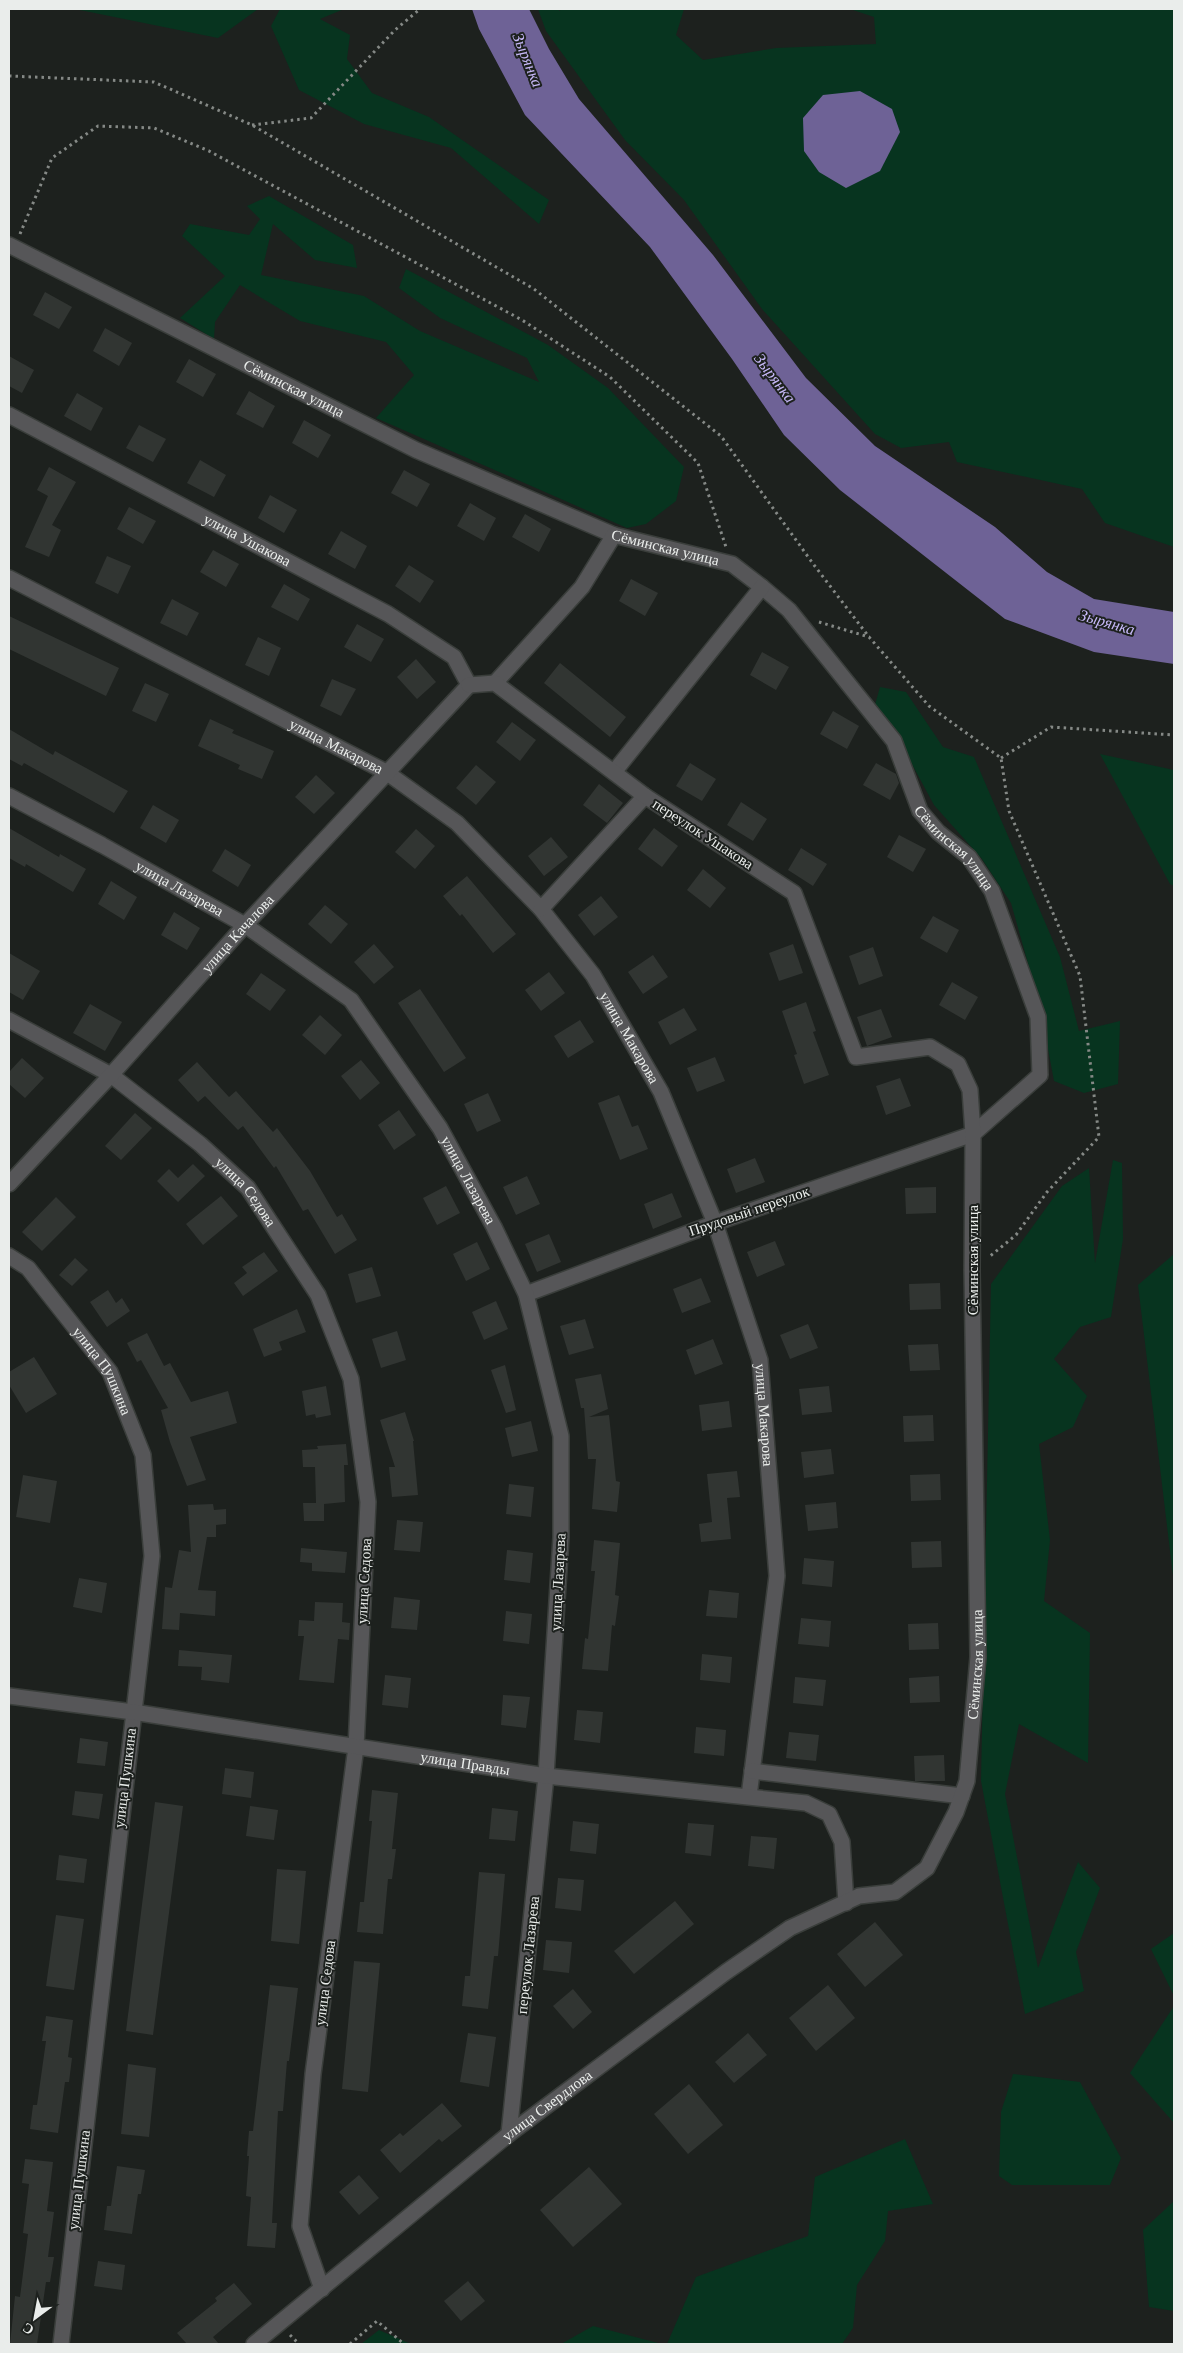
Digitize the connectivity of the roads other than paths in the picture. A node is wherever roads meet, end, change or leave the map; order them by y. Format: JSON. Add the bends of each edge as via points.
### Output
{"nodes":[{"id":1,"x":11,"y":251,"type":"edge"},
{"id":2,"x":9,"y":415,"type":"edge"},
{"id":3,"x":614,"y":535,"type":"junction"},
{"id":4,"x":9,"y":578,"type":"edge"},
{"id":5,"x":762,"y":587,"type":"junction"},
{"id":6,"x":495,"y":683,"type":"junction"},
{"id":7,"x":468,"y":685,"type":"junction"},
{"id":8,"x":386,"y":772,"type":"junction"},
{"id":9,"x":614,"y":772,"type":"junction"},
{"id":10,"x":9,"y":796,"type":"edge"},
{"id":11,"x":645,"y":796,"type":"junction"},
{"id":12,"x":541,"y":909,"type":"junction"},
{"id":13,"x":245,"y":924,"type":"junction"},
{"id":14,"x":9,"y":1020,"type":"edge"},
{"id":15,"x":111,"y":1075,"type":"junction"},
{"id":16,"x":973,"y":1134,"type":"junction"},
{"id":17,"x":9,"y":1184,"type":"edge"},
{"id":18,"x":715,"y":1222,"type":"junction"},
{"id":19,"x":9,"y":1256,"type":"edge"},
{"id":20,"x":526,"y":1294,"type":"junction"},
{"id":21,"x":9,"y":1696,"type":"edge"},
{"id":22,"x":133,"y":1712,"type":"junction"},
{"id":23,"x":356,"y":1747,"type":"junction"},
{"id":24,"x":752,"y":1771,"type":"junction"},
{"id":25,"x":546,"y":1776,"type":"junction"},
{"id":26,"x":749,"y":1796,"type":"junction"},
{"id":27,"x":962,"y":1796,"type":"junction"},
{"id":28,"x":852,"y":1900,"type":"junction"},
{"id":29,"x":509,"y":2134,"type":"junction"},
{"id":30,"x":322,"y":2289,"type":"junction"},
{"id":31,"x":61,"y":2344,"type":"edge"},
{"id":32,"x":254,"y":2344,"type":"edge"}],
"edges":[{"from":1,"to":3,"type":"street","name":"Сёминская улица","via":[[416,450]]},
{"from":2,"to":7,"type":"street","name":"улица Ушакова","via":[[388,614],[454,657]]},
{"from":3,"to":5,"type":"street","name":"Сёминская улица","via":[[732,564]]},
{"from":3,"to":6,"type":"street","via":[[582,587]]},
{"from":4,"to":8,"type":"street","name":"улица Макарова"},
{"from":5,"to":9,"type":"street"},
{"from":5,"to":16,"type":"street","name":"Сёминская улица","via":[[789,610],[894,741],[920,811],[938,832],[969,857],[992,890],[1038,1017],[1040,1075]]},
{"from":6,"to":7,"type":"street"},
{"from":6,"to":9,"type":"street","name":"переулок Ушакова"},
{"from":7,"to":8,"type":"street","name":"улица Качалова"},
{"from":8,"to":12,"type":"street","name":"улица Макарова","via":[[457,823]]},
{"from":8,"to":13,"type":"street","name":"улица Качалова"},
{"from":9,"to":11,"type":"street","name":"переулок Ушакова"},
{"from":10,"to":13,"type":"street","name":"улица Лазарева"},
{"from":11,"to":12,"type":"street"},
{"from":11,"to":16,"type":"street","name":"переулок Ушакова","via":[[794,893],[856,1057],[930,1047],[958,1064],[970,1090]]},
{"from":12,"to":18,"type":"street","name":"улица Макарова","via":[[593,975],[661,1092]]},
{"from":13,"to":15,"type":"street","name":"улица Качалова"},
{"from":13,"to":20,"type":"street","name":"улица Лазарева","via":[[351,1000],[440,1128]]},
{"from":14,"to":15,"type":"street","name":"улица Седова"},
{"from":15,"to":17,"type":"street","name":"улица Качалова"},
{"from":15,"to":23,"type":"street","name":"улица Седова","via":[[200,1144],[248,1188],[318,1295],[351,1379],[368,1502]]},
{"from":16,"to":18,"type":"street","name":"Прудовый переулок"},
{"from":16,"to":27,"type":"street","name":"Сёминская улица","via":[[978,1658],[967,1780]]},
{"from":18,"to":20,"type":"street","name":"Прудовый переулок"},
{"from":18,"to":24,"type":"street","name":"улица Макарова","via":[[760,1360],[777,1576]]},
{"from":19,"to":22,"type":"street","name":"улица Пушкина","via":[[28,1268],[110,1372],[144,1455],[152,1556]]},
{"from":20,"to":25,"type":"street","name":"улица Лазарева","via":[[561,1436],[561,1537]]},
{"from":21,"to":22,"type":"street","name":"улица Правды"},
{"from":22,"to":23,"type":"street","name":"улица Правды"},
{"from":22,"to":31,"type":"street","name":"улица Пушкина"},
{"from":23,"to":25,"type":"street","name":"улица Правды"},
{"from":23,"to":30,"type":"street","name":"улица Седова","via":[[313,2074],[300,2226]]},
{"from":24,"to":26,"type":"street","name":"улица Макарова"},
{"from":24,"to":27,"type":"street"},
{"from":25,"to":26,"type":"street","name":"улица Правды"},
{"from":25,"to":29,"type":"street","name":"переулок Лазарева"},
{"from":26,"to":28,"type":"street","name":"улица Правды","via":[[806,1803],[829,1814],[842,1842]]},
{"from":27,"to":28,"type":"street","name":"Сёминская улица","via":[[927,1868],[895,1892]]},
{"from":28,"to":29,"type":"street","name":"улица Свердлова","via":[[790,1928]]},
{"from":29,"to":30,"type":"street","name":"улица Свердлова"},
{"from":30,"to":32,"type":"street","name":"улица Свердлова"}]}
